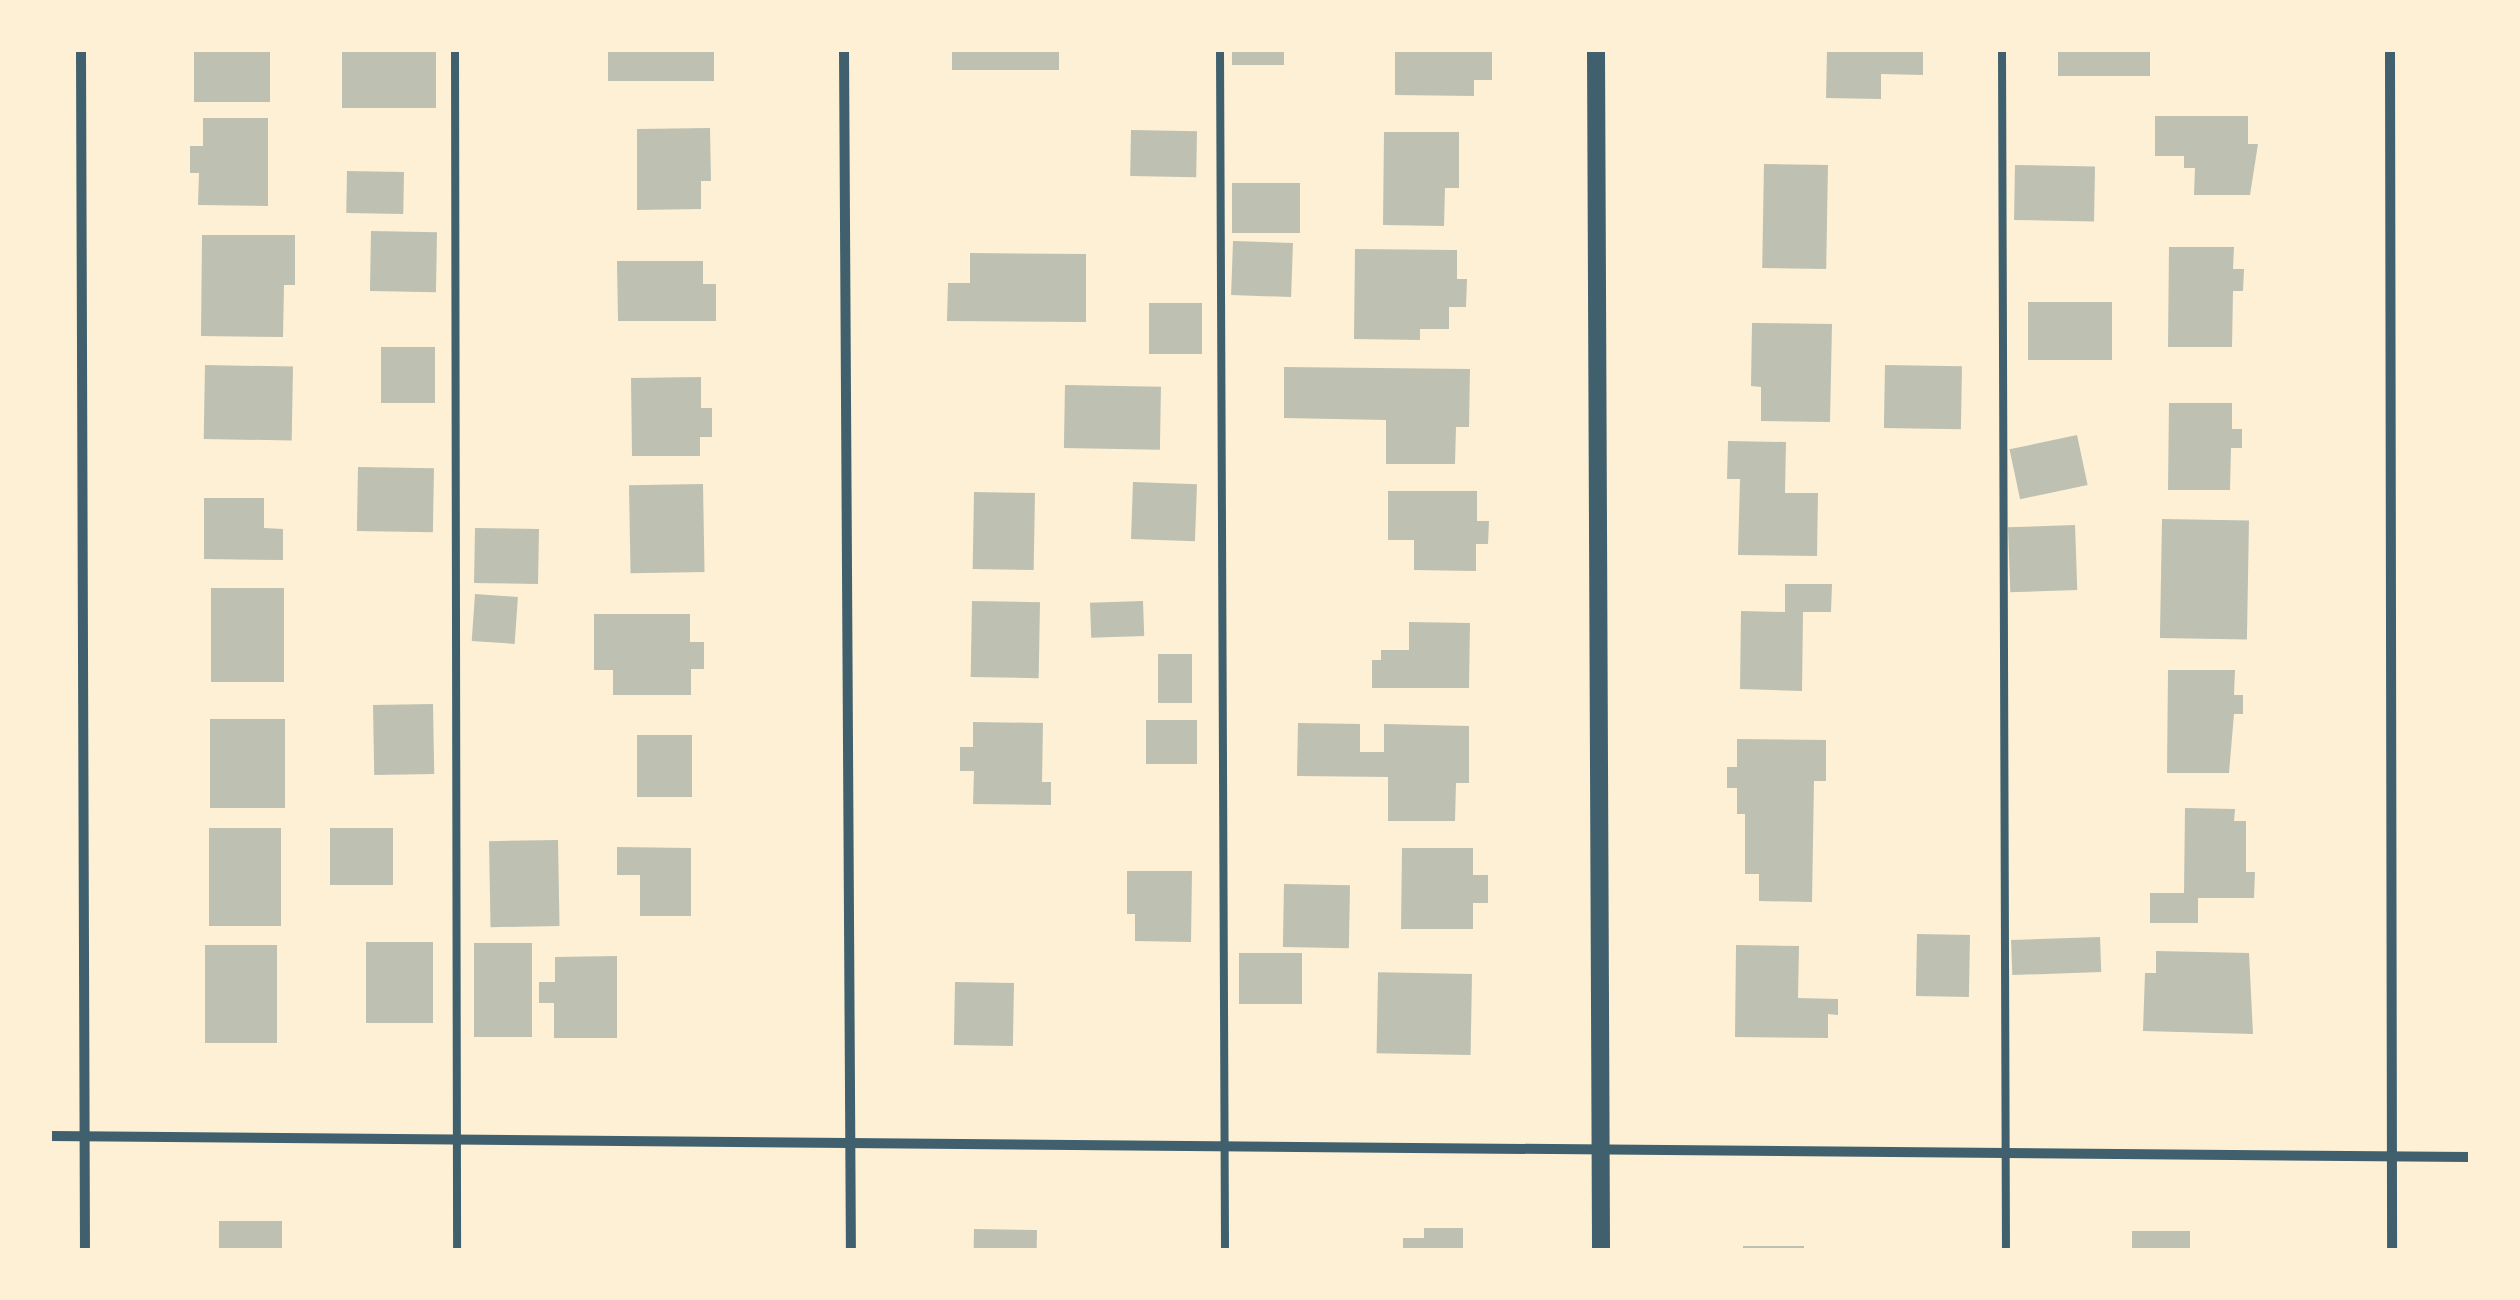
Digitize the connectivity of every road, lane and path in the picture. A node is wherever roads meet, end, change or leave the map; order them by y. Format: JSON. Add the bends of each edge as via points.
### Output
{"nodes":[{"id":1,"x":82,"y":50,"type":"edge"},
{"id":2,"x":454,"y":50,"type":"edge"},
{"id":3,"x":844,"y":50,"type":"edge"},
{"id":4,"x":1220,"y":50,"type":"edge"},
{"id":5,"x":1596,"y":50,"type":"edge"},
{"id":6,"x":2002,"y":50,"type":"edge"},
{"id":7,"x":2390,"y":50,"type":"edge"},
{"id":8,"x":50,"y":1136,"type":"edge"},
{"id":9,"x":85,"y":1137,"type":"junction"},
{"id":10,"x":456,"y":1139,"type":"junction"},
{"id":11,"x":851,"y":1146,"type":"junction"},
{"id":12,"x":1225,"y":1146,"type":"junction"},
{"id":13,"x":1600,"y":1146,"type":"junction"},
{"id":14,"x":2006,"y":1152,"type":"junction"},
{"id":15,"x":2391,"y":1156,"type":"junction"},
{"id":16,"x":2470,"y":1157,"type":"edge"},
{"id":17,"x":86,"y":1250,"type":"edge"},
{"id":18,"x":457,"y":1250,"type":"edge"},
{"id":19,"x":851,"y":1250,"type":"edge"},
{"id":20,"x":1225,"y":1250,"type":"edge"},
{"id":21,"x":1601,"y":1250,"type":"edge"},
{"id":22,"x":2006,"y":1250,"type":"edge"},
{"id":23,"x":2392,"y":1250,"type":"edge"}],
"edges":[{"from":1,"to":9,"type":"street"},
{"from":2,"to":10,"type":"lane"},
{"from":3,"to":11,"type":"street"},
{"from":4,"to":12,"type":"lane"},
{"from":5,"to":13,"type":"street"},
{"from":6,"to":14,"type":"lane"},
{"from":7,"to":15,"type":"street"},
{"from":8,"to":9,"type":"street"},
{"from":9,"to":10,"type":"street"},
{"from":9,"to":17,"type":"street"},
{"from":10,"to":11,"type":"street"},
{"from":10,"to":18,"type":"lane"},
{"from":11,"to":12,"type":"street"},
{"from":11,"to":19,"type":"street"},
{"from":12,"to":13,"type":"street"},
{"from":12,"to":20,"type":"lane"},
{"from":13,"to":14,"type":"street"},
{"from":13,"to":21,"type":"street"},
{"from":14,"to":15,"type":"street"},
{"from":14,"to":22,"type":"lane"},
{"from":15,"to":16,"type":"street"},
{"from":15,"to":23,"type":"street"}]}
